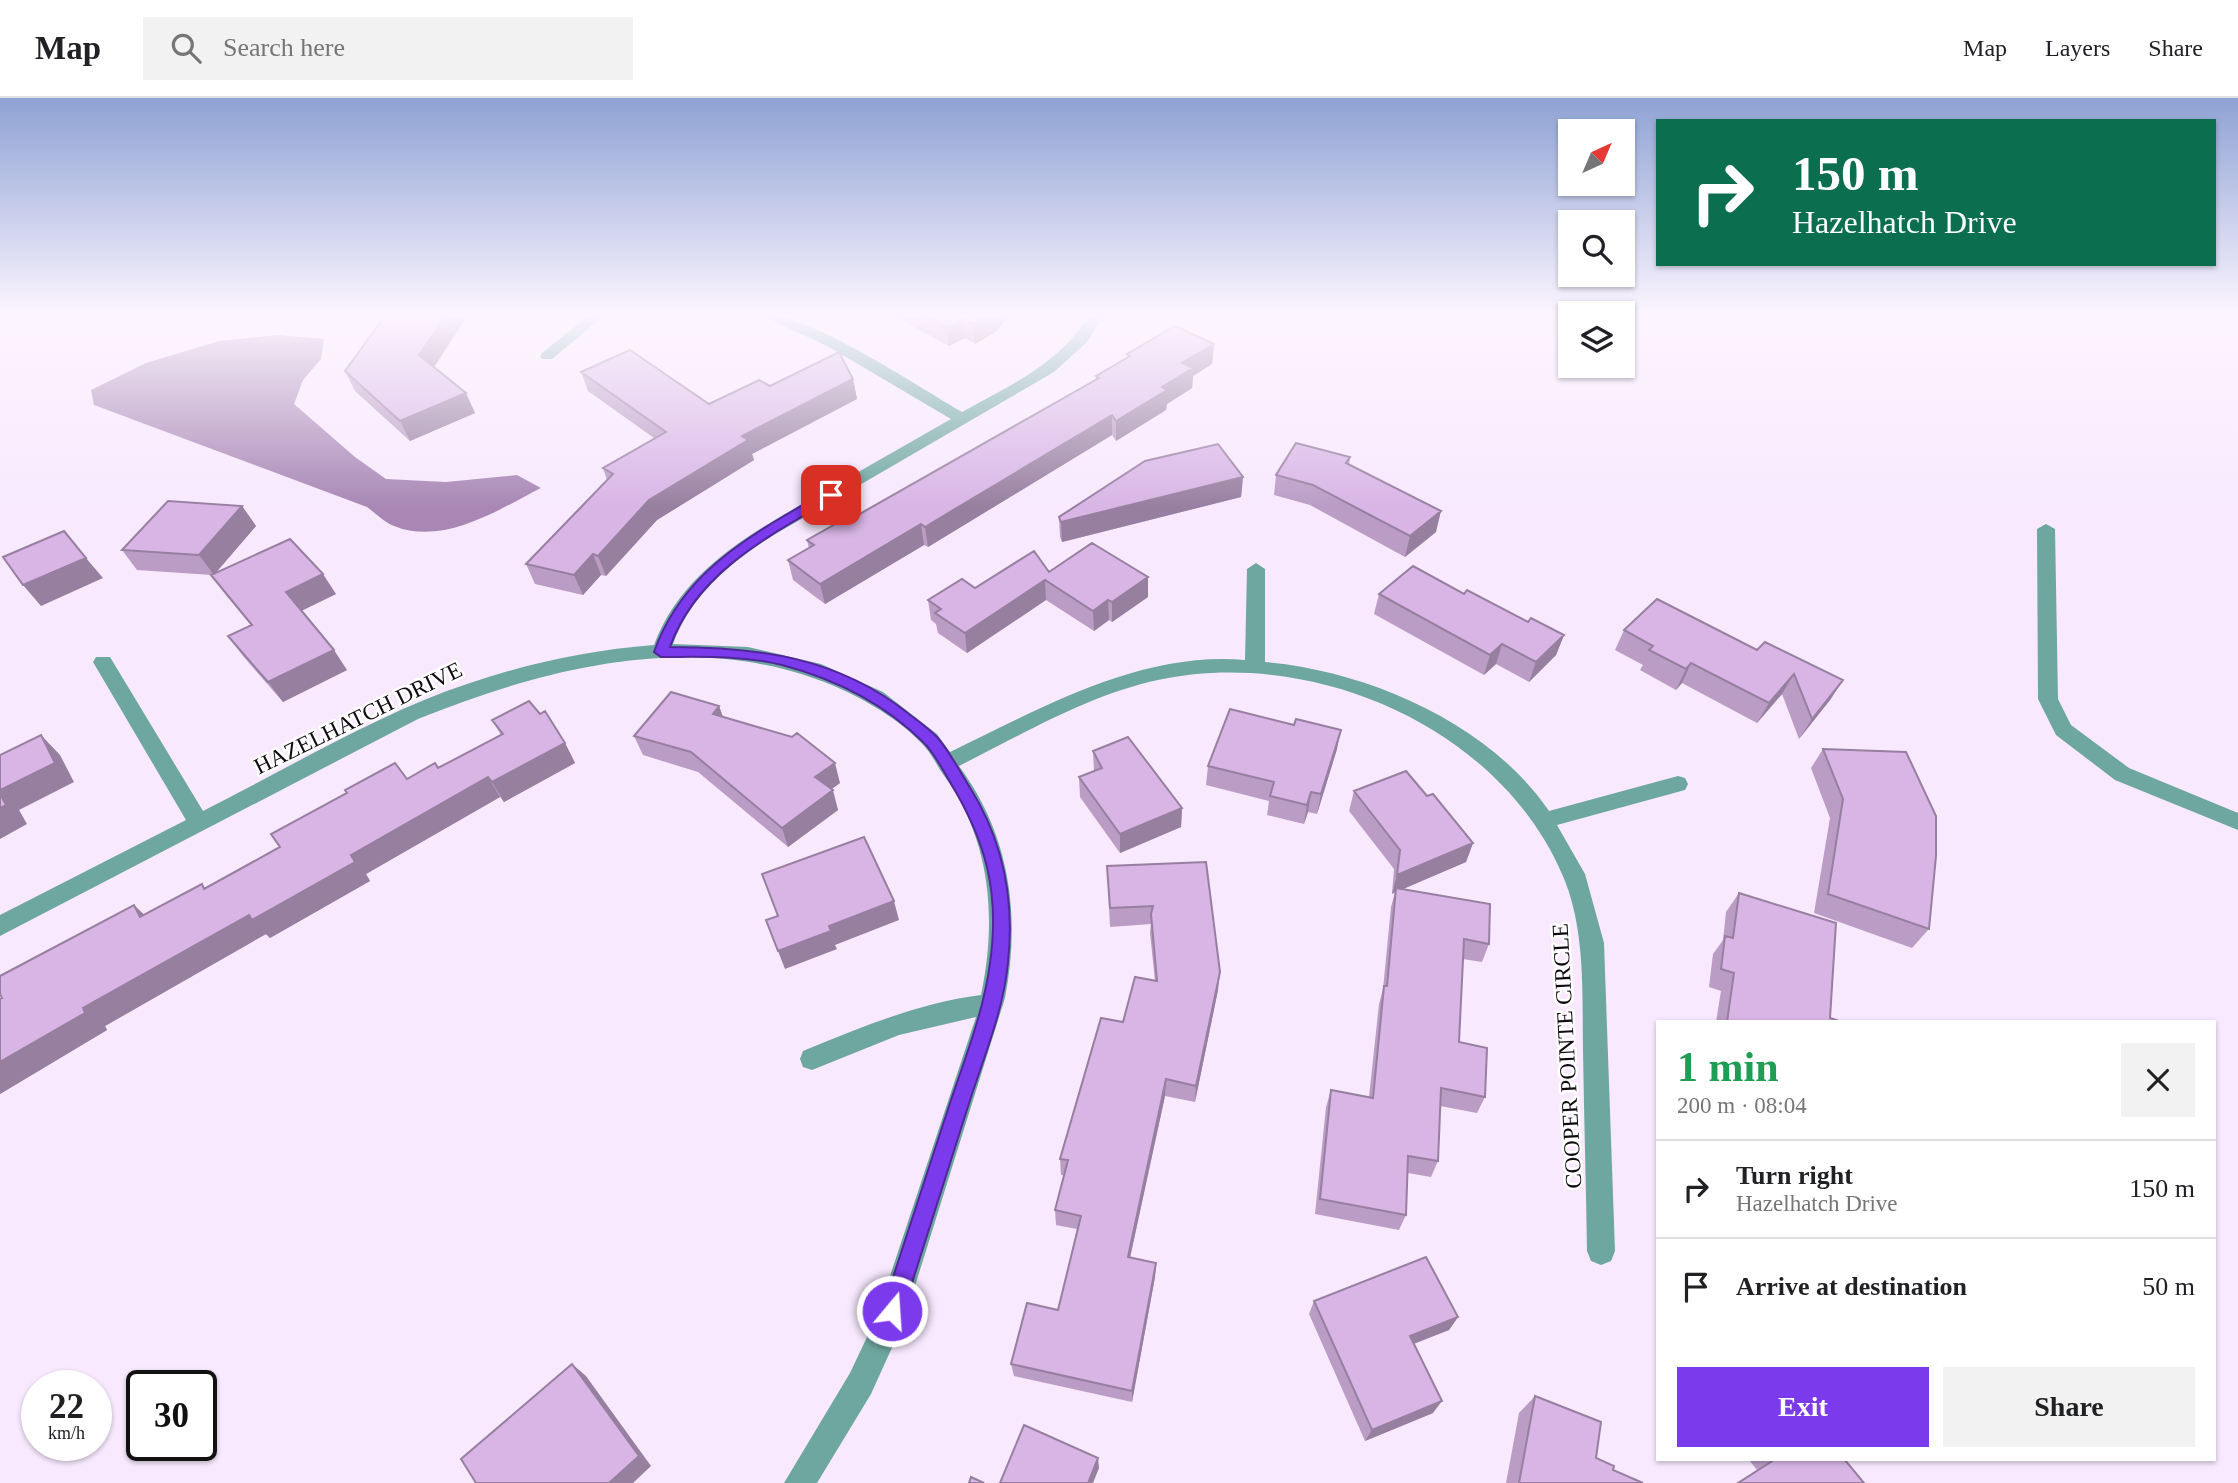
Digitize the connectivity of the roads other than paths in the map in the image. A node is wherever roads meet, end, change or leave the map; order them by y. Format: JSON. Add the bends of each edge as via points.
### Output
{"nodes":[{"id":1,"x":891,"y":378,"type":"edge"},
{"id":2,"x":1031,"y":378,"type":"edge"},
{"id":3,"x":962,"y":419,"type":"junction"},
{"id":4,"x":2046,"y":529,"type":"dead end"},
{"id":5,"x":1256,"y":569,"type":"dead end"},
{"id":6,"x":661,"y":652,"type":"junction"},
{"id":7,"x":103,"y":662,"type":"dead end"},
{"id":8,"x":1255,"y":668,"type":"junction"},
{"id":9,"x":946,"y":763,"type":"junction"},
{"id":10,"x":1678,"y":784,"type":"dead end"},
{"id":11,"x":1546,"y":820,"type":"junction"},
{"id":12,"x":2238,"y":822,"type":"edge"},
{"id":13,"x":200,"y":824,"type":"junction"},
{"id":14,"x":0,"y":926,"type":"edge"},
{"id":15,"x":991,"y":1004,"type":"junction"},
{"id":16,"x":812,"y":1059,"type":"dead end"},
{"id":17,"x":1601,"y":1251,"type":"dead end"},
{"id":18,"x":799,"y":1483,"type":"edge"}],
"edges":[{"from":1,"to":3,"type":"street"},
{"from":2,"to":3,"type":"street"},
{"from":3,"to":6,"type":"street","via":[[728,558],[685,603]]},
{"from":4,"to":12,"type":"street","via":[[2048,699],[2063,730],[2122,774]]},
{"from":5,"to":8,"type":"street"},
{"from":6,"to":9,"type":"street","name":"HAZELHATCH DRIVE","via":[[765,657],[842,679],[911,724]]},
{"from":6,"to":13,"type":"street","name":"HAZELHATCH DRIVE","via":[[566,663],[468,690]]},
{"from":7,"to":13,"type":"street"},
{"from":8,"to":9,"type":"street","name":"COOPER POINTE CIRCLE","via":[[1188,669],[1129,681],[1100,690]]},
{"from":8,"to":11,"type":"street","name":"COOPER POINTE CIRCLE","via":[[1311,674],[1418,712],[1451,730],[1510,777]]},
{"from":9,"to":15,"type":"street","name":"HAZELHATCH DRIVE","via":[[979,815],[995,860],[1002,928]]},
{"from":10,"to":11,"type":"street"},
{"from":11,"to":17,"type":"street","name":"COOPER POINTE CIRCLE","via":[[1579,886],[1590,929]]},
{"from":13,"to":14,"type":"street","name":"HAZELHATCH DRIVE"},
{"from":15,"to":16,"type":"street","via":[[912,1018]]},
{"from":15,"to":18,"type":"street","name":"HAZELHATCH DRIVE","via":[[879,1346],[853,1398]]}]}
